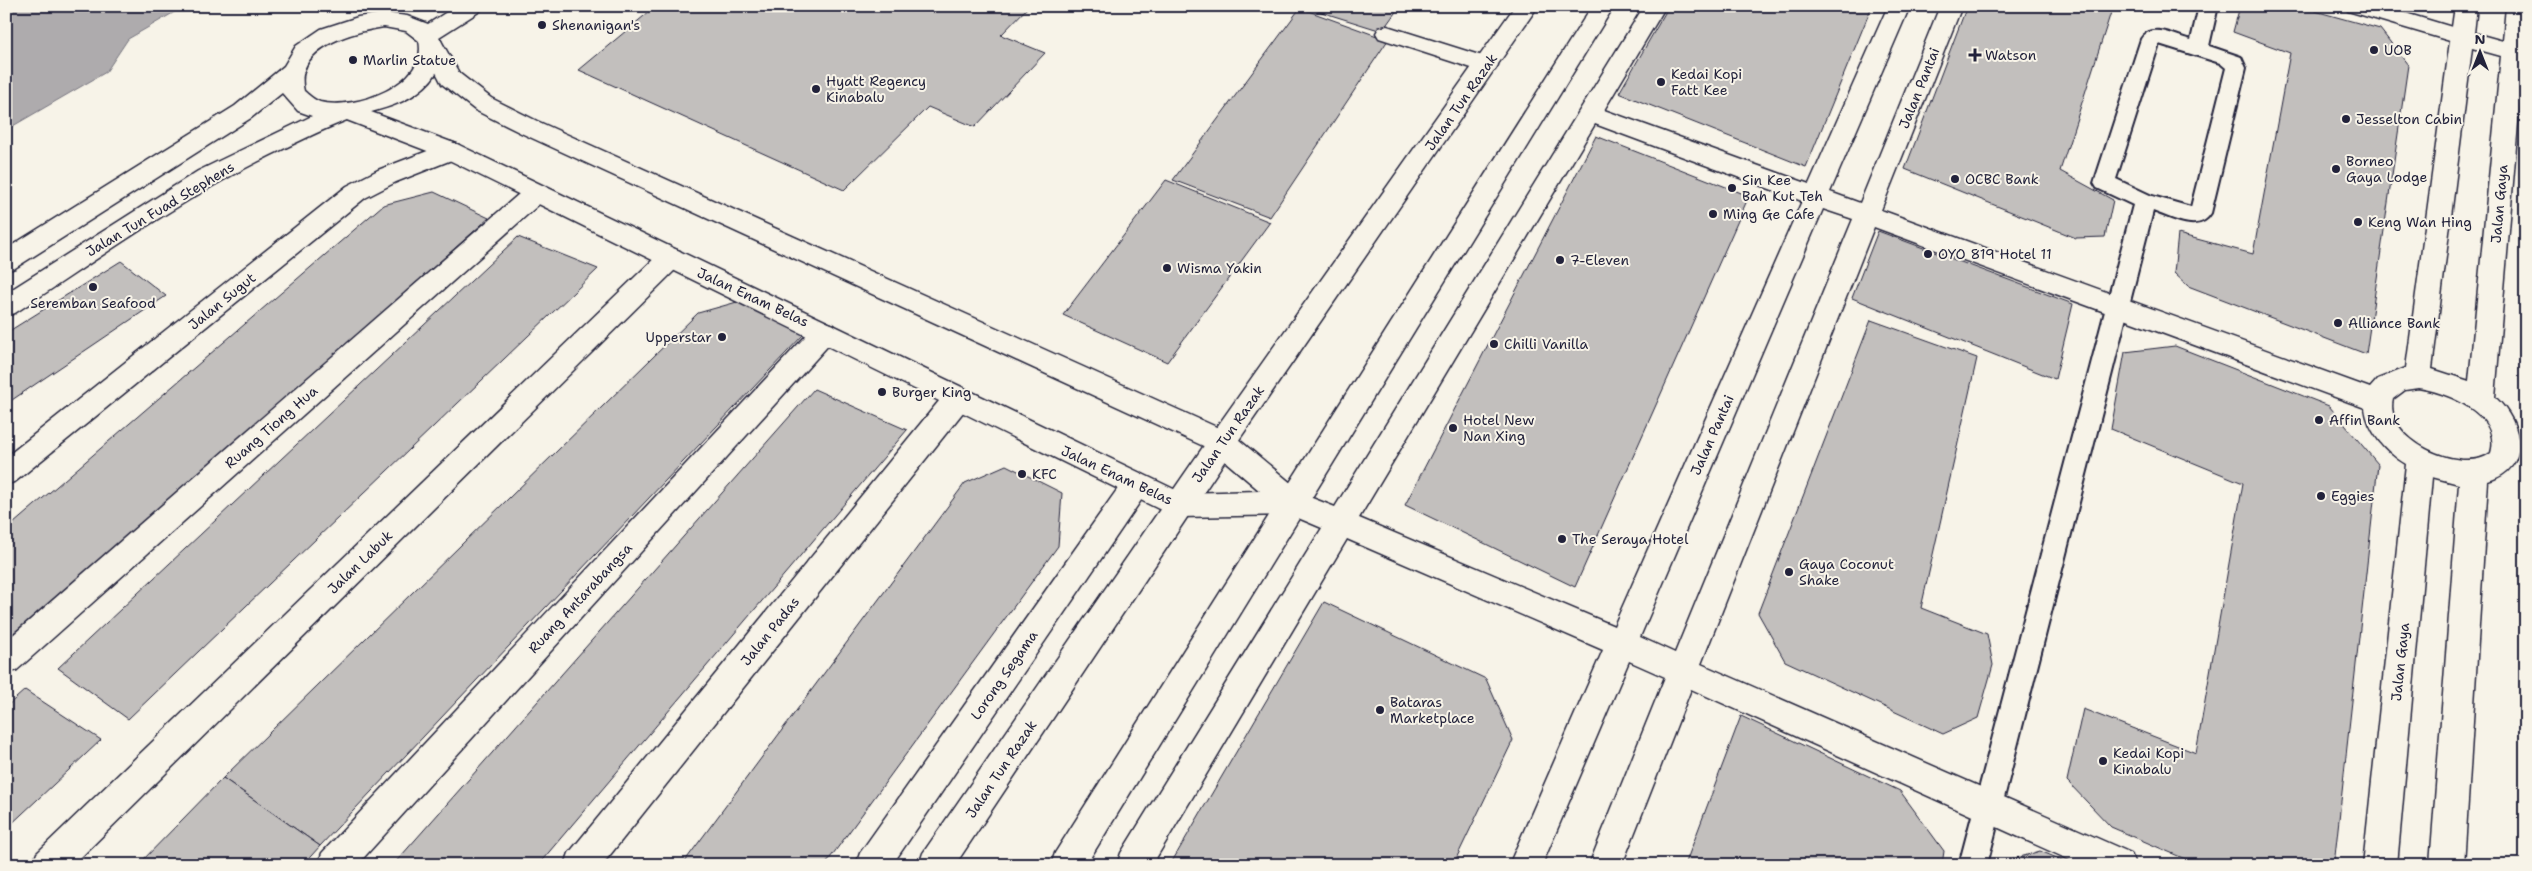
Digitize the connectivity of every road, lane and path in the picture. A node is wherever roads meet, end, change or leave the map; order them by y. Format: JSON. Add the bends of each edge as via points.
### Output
{"nodes":[{"id":1,"x":390,"y":6,"type":"edge"},
{"id":2,"x":472,"y":6,"type":"edge"},
{"id":3,"x":1527,"y":6,"type":"edge"},
{"id":4,"x":1603,"y":6,"type":"edge"},
{"id":5,"x":1655,"y":6,"type":"edge"},
{"id":6,"x":1899,"y":6,"type":"edge"},
{"id":7,"x":1951,"y":6,"type":"edge"},
{"id":8,"x":2209,"y":6,"type":"edge"},
{"id":9,"x":2356,"y":6,"type":"edge"},
{"id":10,"x":2466,"y":6,"type":"edge"},
{"id":11,"x":2517,"y":6,"type":"edge"},
{"id":12,"x":364,"y":22,"type":"junction"},
{"id":13,"x":1387,"y":33,"type":"dead end"},
{"id":14,"x":427,"y":35,"type":"junction"},
{"id":15,"x":2462,"y":37,"type":"junction"},
{"id":16,"x":2198,"y":49,"type":"junction"},
{"id":17,"x":2519,"y":54,"type":"edge"},
{"id":18,"x":1487,"y":65,"type":"junction"},
{"id":19,"x":292,"y":70,"type":"junction"},
{"id":20,"x":347,"y":111,"type":"junction"},
{"id":21,"x":1591,"y":114,"type":"junction"},
{"id":22,"x":451,"y":151,"type":"junction"},
{"id":23,"x":536,"y":193,"type":"junction"},
{"id":24,"x":1816,"y":196,"type":"junction"},
{"id":25,"x":2145,"y":201,"type":"junction"},
{"id":26,"x":1867,"y":215,"type":"junction"},
{"id":27,"x":671,"y":258,"type":"junction"},
{"id":28,"x":6,"y":261,"type":"edge"},
{"id":29,"x":6,"y":306,"type":"edge"},
{"id":30,"x":2117,"y":307,"type":"junction"},
{"id":31,"x":826,"y":332,"type":"junction"},
{"id":32,"x":2418,"y":377,"type":"junction"},
{"id":33,"x":958,"y":398,"type":"junction"},
{"id":34,"x":2481,"y":401,"type":"junction"},
{"id":35,"x":2378,"y":402,"type":"junction"},
{"id":36,"x":1222,"y":442,"type":"junction"},
{"id":37,"x":2516,"y":454,"type":"edge"},
{"id":38,"x":2420,"y":459,"type":"junction"},
{"id":39,"x":6,"y":473,"type":"edge"},
{"id":40,"x":2474,"y":474,"type":"junction"},
{"id":41,"x":1136,"y":485,"type":"junction"},
{"id":42,"x":1294,"y":503,"type":"junction"},
{"id":43,"x":1179,"y":505,"type":"junction"},
{"id":44,"x":1340,"y":522,"type":"junction"},
{"id":45,"x":1622,"y":643,"type":"junction"},
{"id":46,"x":6,"y":660,"type":"edge"},
{"id":47,"x":1684,"y":671,"type":"junction"},
{"id":48,"x":1988,"y":806,"type":"junction"},
{"id":49,"x":49,"y":865,"type":"edge"},
{"id":50,"x":334,"y":865,"type":"edge"},
{"id":51,"x":581,"y":865,"type":"edge"},
{"id":52,"x":872,"y":865,"type":"edge"},
{"id":53,"x":935,"y":865,"type":"edge"},
{"id":54,"x":1067,"y":865,"type":"edge"},
{"id":55,"x":1133,"y":865,"type":"edge"},
{"id":56,"x":1525,"y":865,"type":"edge"},
{"id":57,"x":1605,"y":865,"type":"edge"},
{"id":58,"x":1973,"y":865,"type":"edge"},
{"id":59,"x":2119,"y":865,"type":"edge"},
{"id":60,"x":2380,"y":865,"type":"edge"},
{"id":61,"x":2447,"y":865,"type":"edge"}],
"edges":[{"from":1,"to":12,"type":"main road"},
{"from":2,"to":14,"type":"main road"},
{"from":3,"to":18,"type":"main road","name":"Jalan Tun Razak"},
{"from":4,"to":42,"type":"main road"},
{"from":5,"to":21,"type":"main road"},
{"from":6,"to":24,"type":"main road","name":"Jalan Pantai"},
{"from":7,"to":26,"type":"main road","name":"Jalan Pantai"},
{"from":8,"to":16,"type":"lane"},
{"from":9,"to":15,"type":"main road"},
{"from":10,"to":15,"type":"main road"},
{"from":11,"to":17,"type":"main road","name":"Jalan Gaya"},
{"from":12,"to":14,"type":"main road","via":[[402,22]]},
{"from":12,"to":19,"type":"main road","via":[[319,41]]},
{"from":13,"to":18,"type":"main road"},
{"from":14,"to":20,"type":"main road","via":[[432,46],[432,60],[410,88],[392,99]]},
{"from":14,"to":36,"type":"main road","via":[[450,78],[483,104]]},
{"from":15,"to":17,"type":"main road"},
{"from":15,"to":32,"type":"main road"},
{"from":16,"to":25,"type":"lane","via":[[2160,37],[2150,39],[2104,178],[2104,183],[2110,187]]},
{"from":16,"to":25,"type":"lane","via":[[2227,58],[2234,62],[2236,68],[2200,213],[2196,217],[2188,216]]},
{"from":17,"to":34,"type":"main road","name":"Jalan Gaya"},
{"from":18,"to":36,"type":"main road","name":"Jalan Tun Razak"},
{"from":19,"to":20,"type":"main road","via":[[291,84],[296,97],[308,106],[326,111]]},
{"from":19,"to":28,"type":"main road","via":[[276,86],[228,121]]},
{"from":20,"to":22,"type":"main road","name":"Jalan Enam Belas"},
{"from":20,"to":29,"type":"main road","name":"Jalan Tun Fuad Stephens","via":[[207,177]]},
{"from":21,"to":24,"type":"main road"},
{"from":21,"to":44,"type":"main road"},
{"from":22,"to":23,"type":"main road","name":"Jalan Enam Belas"},
{"from":22,"to":39,"type":"main road","name":"Jalan Sugut","via":[[356,192]]},
{"from":23,"to":27,"type":"main road","name":"Jalan Enam Belas"},
{"from":23,"to":46,"type":"main road","name":"Ruang Tiong Hua"},
{"from":24,"to":26,"type":"main road"},
{"from":24,"to":45,"type":"main road","name":"Jalan Pantai"},
{"from":25,"to":30,"type":"lane"},
{"from":26,"to":30,"type":"main road"},
{"from":26,"to":47,"type":"main road","name":"Jalan Pantai"},
{"from":27,"to":31,"type":"main road","name":"Jalan Enam Belas"},
{"from":27,"to":49,"type":"main road","name":"Jalan Labuk"},
{"from":30,"to":35,"type":"main road"},
{"from":30,"to":48,"type":"lane"},
{"from":31,"to":33,"type":"main road","name":"Jalan Enam Belas"},
{"from":31,"to":50,"type":"main road","name":"Ruang Antarabangsa"},
{"from":32,"to":34,"type":"main road","via":[[2439,380]]},
{"from":32,"to":35,"type":"main road","via":[[2390,383]]},
{"from":33,"to":41,"type":"main road","name":"Jalan Enam Belas"},
{"from":33,"to":51,"type":"main road","name":"Jalan Padas"},
{"from":34,"to":37,"type":"main road","via":[[2494,413]]},
{"from":35,"to":38,"type":"main road","via":[[2379,413],[2393,437]]},
{"from":36,"to":42,"type":"main road"},
{"from":36,"to":43,"type":"main road","name":"Jalan Tun Razak"},
{"from":37,"to":40,"type":"main road","via":[[2490,470]]},
{"from":38,"to":40,"type":"main road","via":[[2438,467]]},
{"from":38,"to":60,"type":"main road","name":"Jalan Gaya"},
{"from":40,"to":61,"type":"main road"},
{"from":41,"to":43,"type":"main road","name":"Jalan Enam Belas"},
{"from":41,"to":52,"type":"main road","name":"Lorong Segama"},
{"from":42,"to":43,"type":"main road","name":"Jalan Enam Belas"},
{"from":42,"to":44,"type":"main road"},
{"from":42,"to":54,"type":"main road"},
{"from":43,"to":53,"type":"main road","name":"Jalan Tun Razak"},
{"from":44,"to":45,"type":"main road"},
{"from":44,"to":55,"type":"main road"},
{"from":45,"to":47,"type":"main road"},
{"from":45,"to":56,"type":"main road","name":"Jalan Pantai"},
{"from":47,"to":48,"type":"main road"},
{"from":47,"to":57,"type":"main road","name":"Jalan Pantai"},
{"from":48,"to":58,"type":"lane"},
{"from":48,"to":59,"type":"main road"}]}
